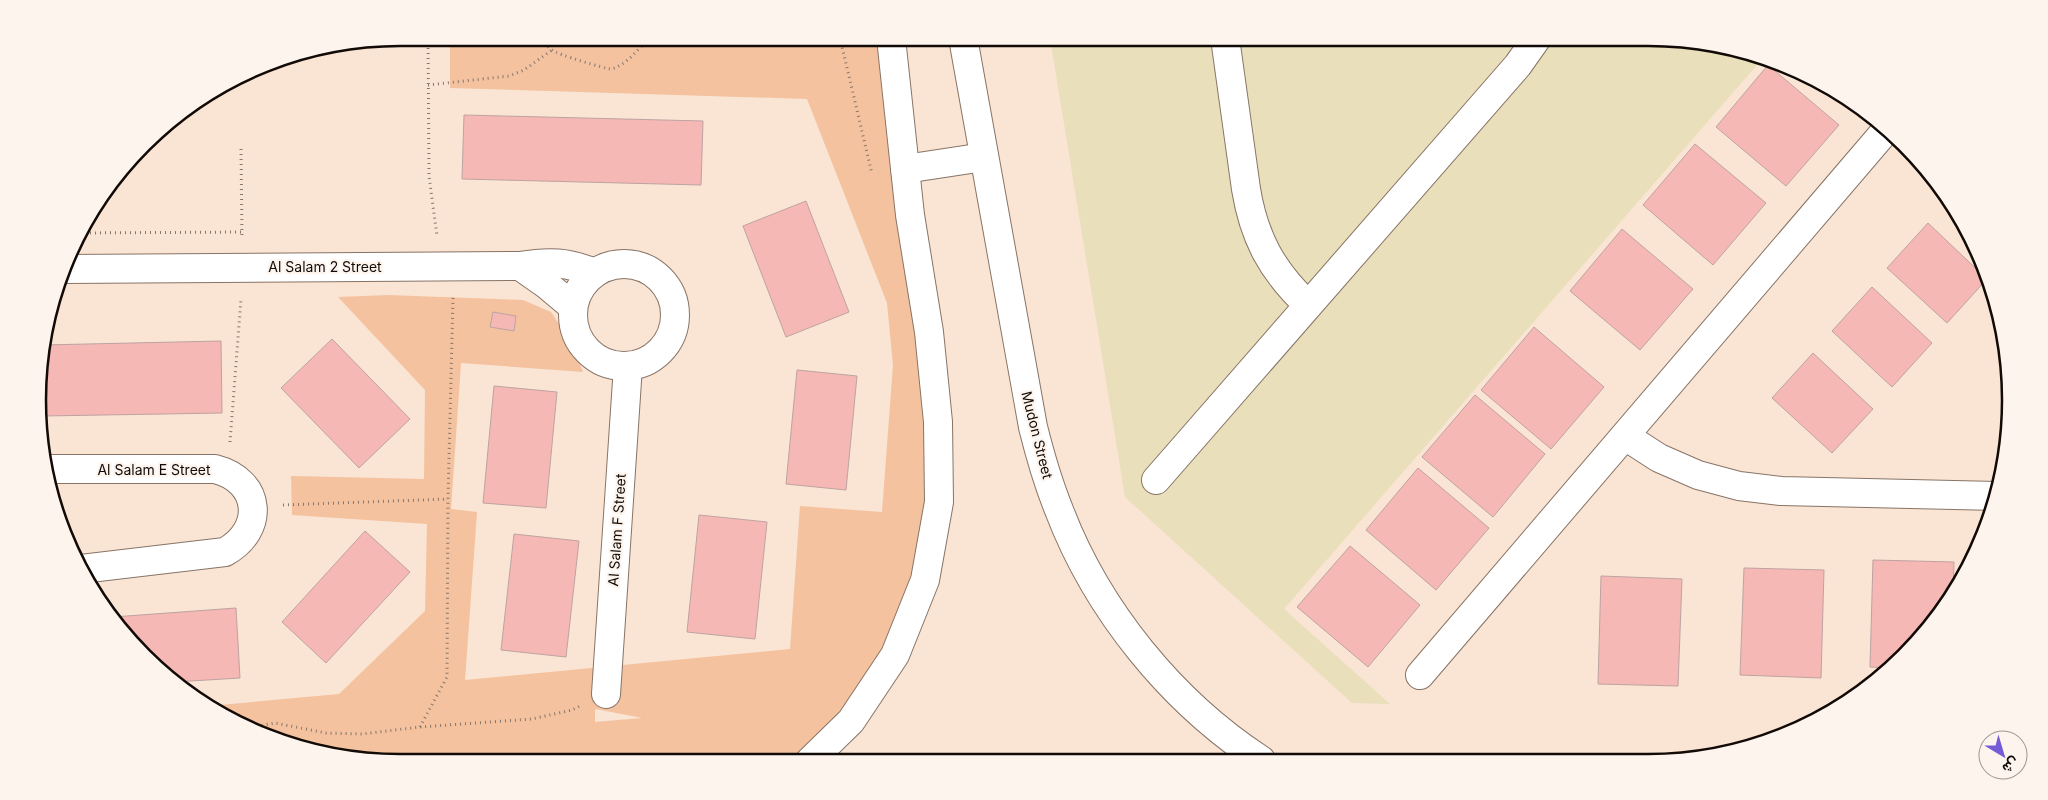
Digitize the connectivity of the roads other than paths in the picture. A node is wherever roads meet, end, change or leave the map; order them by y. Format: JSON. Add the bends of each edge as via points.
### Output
{"nodes":[{"id":1,"x":892,"y":46,"type":"edge"},
{"id":2,"x":964,"y":46,"type":"edge"},
{"id":3,"x":1226,"y":46,"type":"edge"},
{"id":4,"x":1531,"y":46,"type":"edge"},
{"id":5,"x":1881,"y":134,"type":"edge"},
{"id":6,"x":984,"y":157,"type":"junction"},
{"id":7,"x":905,"y":169,"type":"junction"},
{"id":8,"x":520,"y":266,"type":"junction"},
{"id":9,"x":71,"y":269,"type":"edge"},
{"id":10,"x":595,"y":274,"type":"junction"},
{"id":11,"x":1308,"y":305,"type":"junction"},
{"id":12,"x":572,"y":306,"type":"junction"},
{"id":13,"x":628,"y":366,"type":"junction"},
{"id":14,"x":1624,"y":436,"type":"junction"},
{"id":15,"x":53,"y":469,"type":"edge"},
{"id":16,"x":1156,"y":480,"type":"dead end"},
{"id":17,"x":1989,"y":496,"type":"edge"},
{"id":18,"x":89,"y":568,"type":"edge"},
{"id":19,"x":1420,"y":675,"type":"dead end"},
{"id":20,"x":606,"y":694,"type":"road end"},
{"id":21,"x":818,"y":754,"type":"edge"},
{"id":22,"x":1253,"y":754,"type":"edge"}],
"edges":[{"from":1,"to":7,"type":"street"},
{"from":2,"to":6,"type":"street","name":"Mudon Street"},
{"from":3,"to":11,"type":"street","via":[[1254,224],[1276,270]]},
{"from":4,"to":11,"type":"street"},
{"from":5,"to":14,"type":"street"},
{"from":6,"to":7,"type":"street"},
{"from":6,"to":22,"type":"street","name":"Mudon Street","via":[[1033,427],[1059,512],[1099,591],[1151,663],[1214,726]]},
{"from":7,"to":21,"type":"street","via":[[929,332],[938,422],[939,502],[925,580],[895,655],[850,722]]},
{"from":8,"to":9,"type":"street","name":"Al Salam 2 Street"},
{"from":8,"to":10,"type":"street","via":[[558,262]]},
{"from":8,"to":12,"type":"street"},
{"from":10,"to":12,"type":"street","via":[[581,286]]},
{"from":10,"to":13,"type":"street","via":[[617,264],[637,265],[656,274],[669,289],[675,309],[673,329],[664,347],[648,361]]},
{"from":11,"to":16,"type":"street"},
{"from":12,"to":13,"type":"street","via":[[572,325],[580,342],[593,356],[609,365]]},
{"from":13,"to":20,"type":"street","name":"Al Salam F Street"},
{"from":14,"to":17,"type":"street","via":[[1659,458],[1698,475],[1739,486],[1781,491]]},
{"from":14,"to":19,"type":"street"},
{"from":15,"to":18,"type":"street","name":"Al Salam E Street","via":[[215,469],[239,480],[248,492],[252,520],[247,534],[225,552]]}]}
